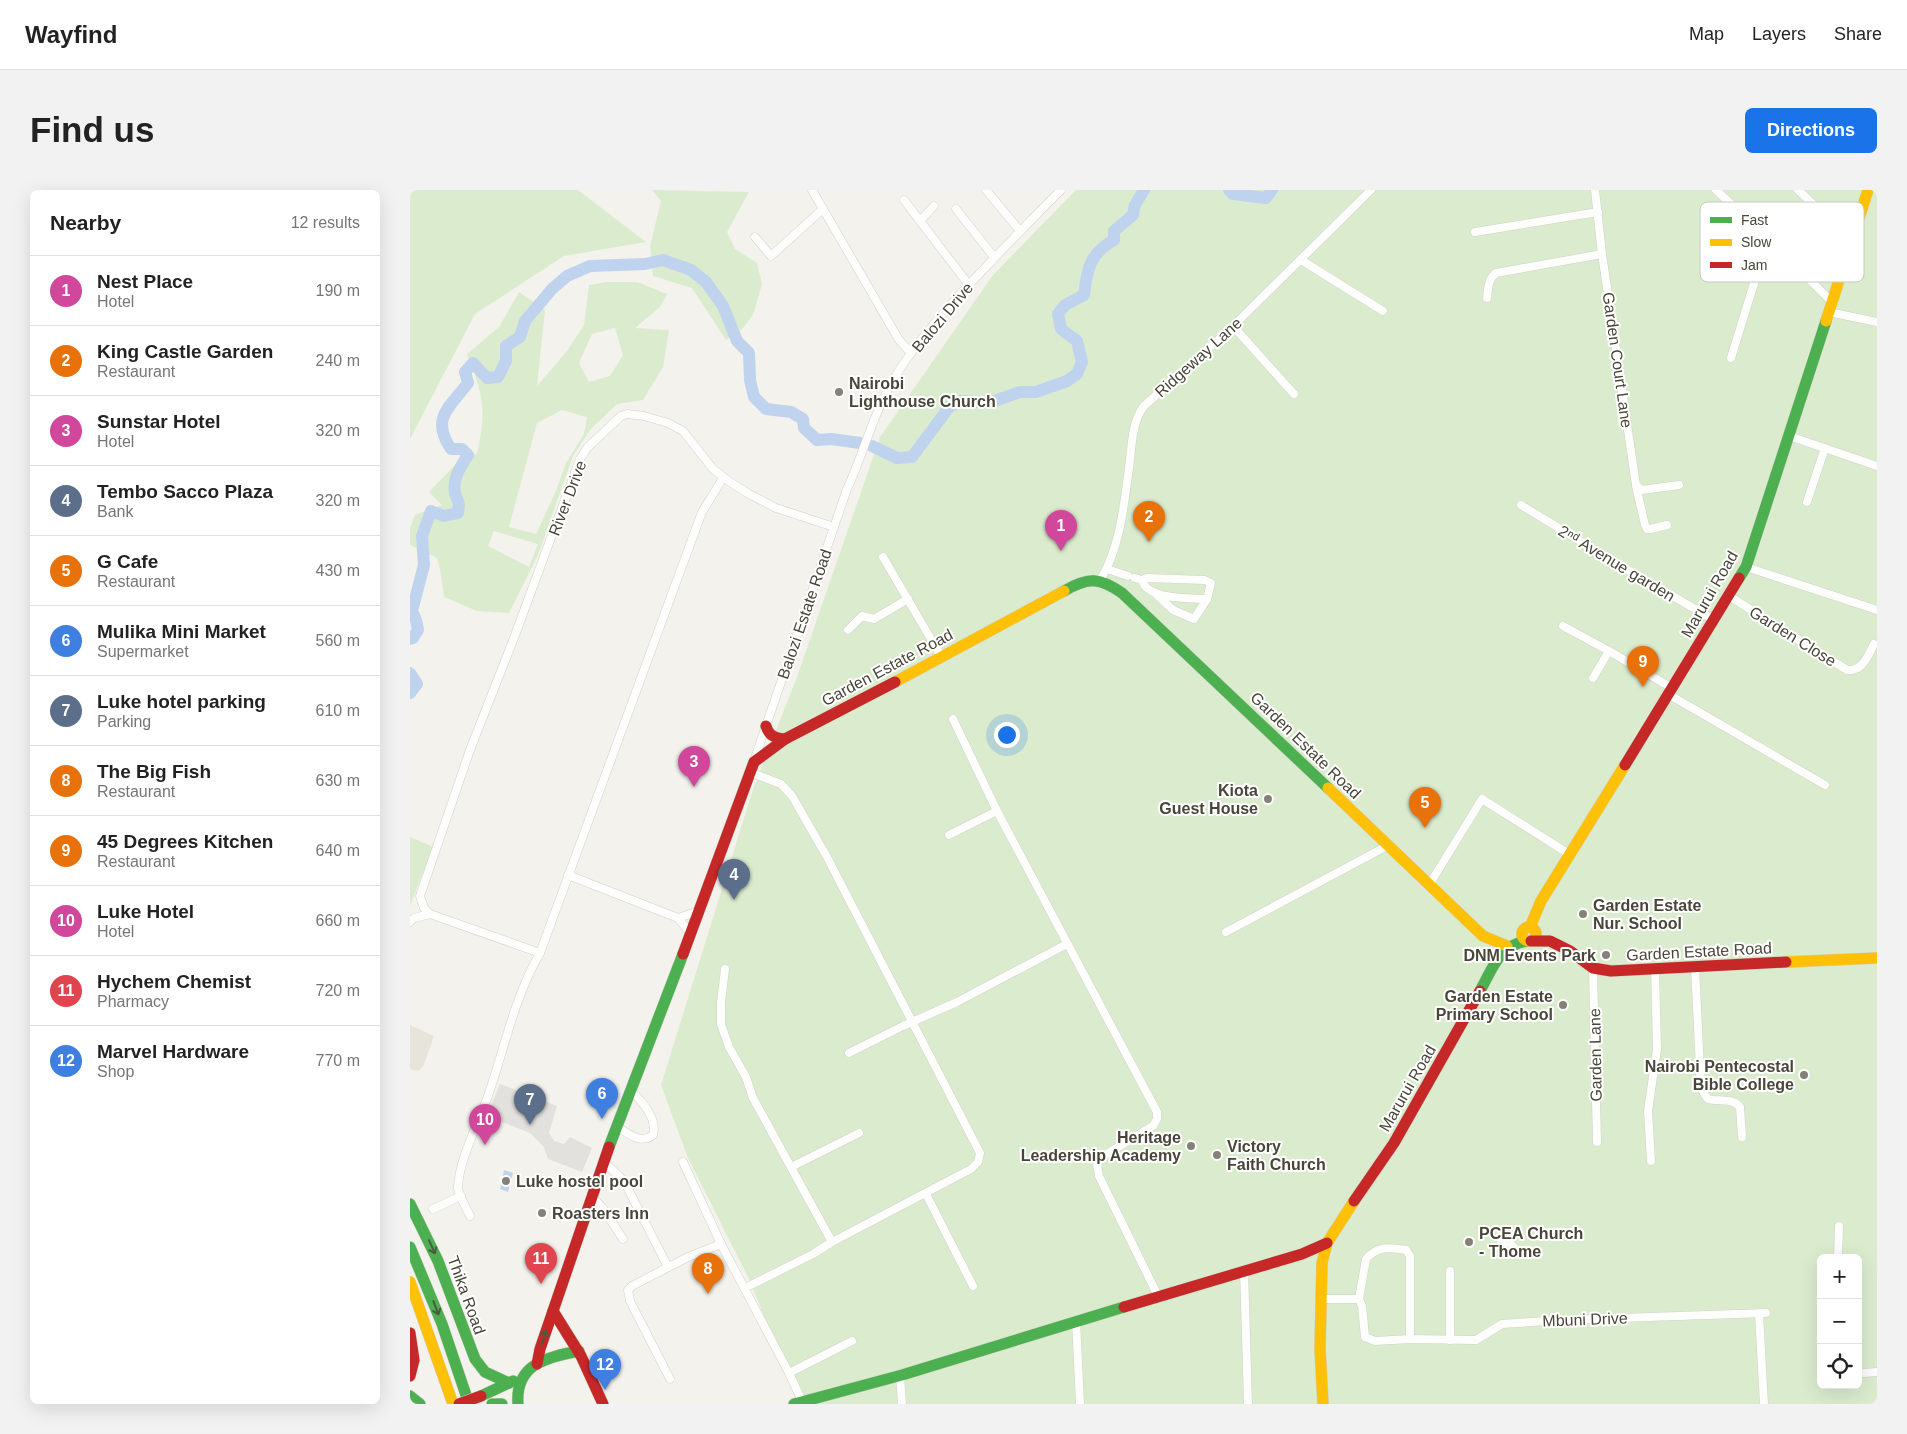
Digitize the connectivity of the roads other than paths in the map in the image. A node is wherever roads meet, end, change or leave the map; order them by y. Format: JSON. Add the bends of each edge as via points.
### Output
{"nodes":[{"id":1,"x":813,"y":190,"type":"edge"},
{"id":2,"x":986,"y":190,"type":"edge"},
{"id":3,"x":1061,"y":190,"type":"edge"},
{"id":4,"x":1371,"y":190,"type":"edge"},
{"id":5,"x":1596,"y":190,"type":"edge"},
{"id":6,"x":1716,"y":190,"type":"edge"},
{"id":7,"x":1798,"y":190,"type":"edge"},
{"id":8,"x":1868,"y":190,"type":"edge"},
{"id":9,"x":904,"y":200,"type":"dead end"},
{"id":10,"x":1729,"y":202,"type":"edge"},
{"id":11,"x":1811,"y":202,"type":"edge"},
{"id":12,"x":1864,"y":202,"type":"edge"},
{"id":13,"x":934,"y":206,"type":"dead end"},
{"id":14,"x":823,"y":208,"type":"junction"},
{"id":15,"x":956,"y":209,"type":"dead end"},
{"id":16,"x":1598,"y":212,"type":"junction"},
{"id":17,"x":920,"y":221,"type":"junction"},
{"id":18,"x":1020,"y":231,"type":"junction"},
{"id":19,"x":1475,"y":232,"type":"dead end"},
{"id":20,"x":755,"y":237,"type":"dead end"},
{"id":21,"x":1602,"y":254,"type":"junction"},
{"id":22,"x":994,"y":258,"type":"junction"},
{"id":23,"x":1301,"y":260,"type":"junction"},
{"id":24,"x":1754,"y":282,"type":"edge"},
{"id":25,"x":1808,"y":282,"type":"edge"},
{"id":26,"x":1839,"y":282,"type":"edge"},
{"id":27,"x":968,"y":285,"type":"junction"},
{"id":28,"x":1487,"y":298,"type":"dead end"},
{"id":29,"x":1831,"y":307,"type":"junction"},
{"id":30,"x":1383,"y":311,"type":"dead end"},
{"id":31,"x":1877,"y":322,"type":"edge"},
{"id":32,"x":1233,"y":326,"type":"junction"},
{"id":33,"x":911,"y":353,"type":"junction"},
{"id":34,"x":1731,"y":358,"type":"dead end"},
{"id":35,"x":1294,"y":394,"type":"dead end"},
{"id":36,"x":1789,"y":436,"type":"junction"},
{"id":37,"x":1825,"y":448,"type":"junction"},
{"id":38,"x":1877,"y":466,"type":"edge"},
{"id":39,"x":858,"y":468,"type":"joint"},
{"id":40,"x":723,"y":478,"type":"junction"},
{"id":41,"x":1679,"y":485,"type":"dead end"},
{"id":42,"x":1636,"y":486,"type":"junction"},
{"id":43,"x":1807,"y":502,"type":"dead end"},
{"id":44,"x":1520,"y":504,"type":"dead end"},
{"id":45,"x":1667,"y":525,"type":"dead end"},
{"id":46,"x":834,"y":526,"type":"junction"},
{"id":47,"x":883,"y":556,"type":"dead end"},
{"id":48,"x":1746,"y":567,"type":"junction"},
{"id":49,"x":1107,"y":569,"type":"junction"},
{"id":50,"x":1135,"y":578,"type":"junction"},
{"id":51,"x":1101,"y":579,"type":"junction"},
{"id":52,"x":1156,"y":594,"type":"junction"},
{"id":53,"x":1729,"y":596,"type":"junction"},
{"id":54,"x":908,"y":599,"type":"junction"},
{"id":55,"x":1208,"y":599,"type":"junction"},
{"id":56,"x":1877,"y":610,"type":"edge"},
{"id":57,"x":1714,"y":620,"type":"junction"},
{"id":58,"x":1563,"y":626,"type":"dead end"},
{"id":59,"x":848,"y":630,"type":"dead end"},
{"id":60,"x":1874,"y":644,"type":"dead end"},
{"id":61,"x":1609,"y":651,"type":"junction"},
{"id":62,"x":942,"y":658,"type":"junction"},
{"id":63,"x":1593,"y":678,"type":"dead end"},
{"id":64,"x":1670,"y":691,"type":"junction"},
{"id":65,"x":953,"y":719,"type":"dead end"},
{"id":66,"x":766,"y":726,"type":"junction"},
{"id":67,"x":786,"y":739,"type":"junction"},
{"id":68,"x":752,"y":767,"type":"junction"},
{"id":69,"x":1825,"y":785,"type":"dead end"},
{"id":70,"x":997,"y":811,"type":"junction"},
{"id":71,"x":949,"y":835,"type":"dead end"},
{"id":72,"x":1387,"y":846,"type":"junction"},
{"id":73,"x":1569,"y":854,"type":"junction"},
{"id":74,"x":568,"y":875,"type":"junction"},
{"id":75,"x":1429,"y":885,"type":"junction"},
{"id":76,"x":699,"y":912,"type":"junction"},
{"id":77,"x":430,"y":914,"type":"junction"},
{"id":78,"x":678,"y":918,"type":"junction"},
{"id":79,"x":410,"y":922,"type":"edge"},
{"id":80,"x":1226,"y":932,"type":"dead end"},
{"id":81,"x":691,"y":934,"type":"junction"},
{"id":82,"x":1529,"y":934,"type":"junction"},
{"id":83,"x":1488,"y":939,"type":"junction"},
{"id":84,"x":1067,"y":944,"type":"junction"},
{"id":85,"x":1510,"y":944,"type":"junction"},
{"id":86,"x":540,"y":953,"type":"junction"},
{"id":87,"x":1499,"y":956,"type":"junction"},
{"id":88,"x":1877,"y":958,"type":"edge"},
{"id":89,"x":1593,"y":968,"type":"junction"},
{"id":90,"x":1695,"y":968,"type":"junction"},
{"id":91,"x":1654,"y":969,"type":"junction"},
{"id":92,"x":725,"y":970,"type":"dead end"},
{"id":93,"x":913,"y":1022,"type":"junction"},
{"id":94,"x":848,"y":1053,"type":"dead end"},
{"id":95,"x":630,"y":1090,"type":"junction"},
{"id":96,"x":616,"y":1126,"type":"junction"},
{"id":97,"x":859,"y":1132,"type":"dead end"},
{"id":98,"x":1742,"y":1138,"type":"dead end"},
{"id":99,"x":1597,"y":1142,"type":"dead end"},
{"id":100,"x":1651,"y":1161,"type":"dead end"},
{"id":101,"x":604,"y":1162,"type":"junction"},
{"id":102,"x":683,"y":1162,"type":"dead end"},
{"id":103,"x":791,"y":1166,"type":"junction"},
{"id":104,"x":926,"y":1194,"type":"junction"},
{"id":105,"x":461,"y":1196,"type":"junction"},
{"id":106,"x":592,"y":1196,"type":"junction"},
{"id":107,"x":410,"y":1204,"type":"edge"},
{"id":108,"x":433,"y":1209,"type":"dead end"},
{"id":109,"x":470,"y":1216,"type":"dead end"},
{"id":110,"x":1840,"y":1226,"type":"dead end"},
{"id":111,"x":624,"y":1239,"type":"dead end"},
{"id":112,"x":832,"y":1242,"type":"junction"},
{"id":113,"x":1501,"y":1242,"type":"dead end"},
{"id":114,"x":1328,"y":1243,"type":"junction"},
{"id":115,"x":721,"y":1244,"type":"junction"},
{"id":116,"x":410,"y":1247,"type":"edge"},
{"id":117,"x":1514,"y":1247,"type":"dead end"},
{"id":118,"x":1302,"y":1254,"type":"junction"},
{"id":119,"x":1838,"y":1254,"type":"edge"},
{"id":120,"x":1322,"y":1263,"type":"junction"},
{"id":121,"x":668,"y":1266,"type":"junction"},
{"id":122,"x":1244,"y":1270,"type":"junction"},
{"id":123,"x":1450,"y":1271,"type":"dead end"},
{"id":124,"x":410,"y":1282,"type":"edge"},
{"id":125,"x":973,"y":1286,"type":"dead end"},
{"id":126,"x":745,"y":1288,"type":"junction"},
{"id":127,"x":1158,"y":1296,"type":"junction"},
{"id":128,"x":1321,"y":1299,"type":"junction"},
{"id":129,"x":1359,"y":1299,"type":"junction"},
{"id":130,"x":553,"y":1312,"type":"junction"},
{"id":131,"x":1076,"y":1321,"type":"junction"},
{"id":132,"x":410,"y":1333,"type":"edge"},
{"id":133,"x":1410,"y":1339,"type":"junction"},
{"id":134,"x":1450,"y":1340,"type":"junction"},
{"id":135,"x":852,"y":1341,"type":"dead end"},
{"id":136,"x":579,"y":1351,"type":"junction"},
{"id":137,"x":537,"y":1364,"type":"junction"},
{"id":138,"x":789,"y":1372,"type":"junction"},
{"id":139,"x":1877,"y":1372,"type":"edge"},
{"id":140,"x":1864,"y":1373,"type":"dead end"},
{"id":141,"x":900,"y":1375,"type":"junction"},
{"id":142,"x":410,"y":1376,"type":"edge"},
{"id":143,"x":670,"y":1379,"type":"dead end"},
{"id":144,"x":515,"y":1381,"type":"junction"},
{"id":145,"x":410,"y":1396,"type":"edge"},
{"id":146,"x":798,"y":1403,"type":"edge"},
{"id":147,"x":420,"y":1404,"type":"edge"},
{"id":148,"x":453,"y":1404,"type":"edge"},
{"id":149,"x":459,"y":1404,"type":"edge"},
{"id":150,"x":469,"y":1404,"type":"edge"},
{"id":151,"x":492,"y":1404,"type":"edge"},
{"id":152,"x":502,"y":1404,"type":"edge"},
{"id":153,"x":518,"y":1404,"type":"edge"},
{"id":154,"x":603,"y":1404,"type":"edge"},
{"id":155,"x":902,"y":1404,"type":"edge"},
{"id":156,"x":1080,"y":1404,"type":"edge"},
{"id":157,"x":1248,"y":1404,"type":"edge"},
{"id":158,"x":1323,"y":1404,"type":"edge"},
{"id":159,"x":1764,"y":1404,"type":"edge"}],
"edges":[{"from":1,"to":14,"type":"street"},
{"from":2,"to":18,"type":"street"},
{"from":3,"to":18,"type":"street","name":"Balozi Drive"},
{"from":4,"to":23,"type":"street","name":"Ridgeway Lane"},
{"from":5,"to":16,"type":"street","name":"Garden Court Lane"},
{"from":6,"to":10,"type":"street"},
{"from":7,"to":11,"type":"street"},
{"from":8,"to":12,"type":"main road","name":"Marurui Road"},
{"from":9,"to":17,"type":"street"},
{"from":13,"to":17,"type":"street"},
{"from":14,"to":20,"type":"street","via":[[771,256]]},
{"from":14,"to":33,"type":"street","via":[[899,340]]},
{"from":15,"to":22,"type":"street"},
{"from":16,"to":19,"type":"street"},
{"from":16,"to":21,"type":"street","name":"Garden Court Lane"},
{"from":17,"to":27,"type":"street"},
{"from":18,"to":22,"type":"street","name":"Balozi Drive"},
{"from":21,"to":28,"type":"street","via":[[1496,273],[1490,281]]},
{"from":21,"to":42,"type":"street","name":"Garden Court Lane"},
{"from":22,"to":27,"type":"street","name":"Balozi Drive"},
{"from":23,"to":30,"type":"street"},
{"from":23,"to":32,"type":"street","name":"Ridgeway Lane"},
{"from":24,"to":34,"type":"street"},
{"from":25,"to":29,"type":"street"},
{"from":26,"to":29,"type":"main road","name":"Marurui Road"},
{"from":27,"to":33,"type":"street","name":"Balozi Drive"},
{"from":29,"to":31,"type":"street"},
{"from":29,"to":36,"type":"main road","name":"Marurui Road"},
{"from":32,"to":35,"type":"street"},
{"from":32,"to":49,"type":"street","name":"Ridgeway Lane","via":[[1139,412],[1114,550]]},
{"from":33,"to":39,"type":"street","name":"Balozi Drive","via":[[890,385]]},
{"from":36,"to":37,"type":"street"},
{"from":36,"to":48,"type":"main road","name":"Marurui Road"},
{"from":37,"to":38,"type":"street"},
{"from":37,"to":43,"type":"street"},
{"from":39,"to":46,"type":"street","name":"Balozi Estate Road"},
{"from":40,"to":46,"type":"street","name":"River Drive","via":[[776,508]]},
{"from":40,"to":74,"type":"street","via":[[702,512]]},
{"from":40,"to":77,"type":"street","name":"River Drive","via":[[706,462],[683,431],[644,416],[621,416],[588,447],[580,459],[458,784],[420,896]]},
{"from":41,"to":42,"type":"street","via":[[1642,490]]},
{"from":42,"to":45,"type":"street","name":"Garden Court Lane","via":[[1647,529]]},
{"from":44,"to":57,"type":"street","name":"2ⁿᵈ Avenue garden"},
{"from":46,"to":66,"type":"street","name":"Balozi Estate Road"},
{"from":47,"to":54,"type":"street"},
{"from":48,"to":53,"type":"main road","name":"Marurui Road"},
{"from":48,"to":56,"type":"street"},
{"from":49,"to":50,"type":"street"},
{"from":49,"to":51,"type":"street","name":"Ridgeway Lane"},
{"from":50,"to":52,"type":"street"},
{"from":50,"to":55,"type":"street","via":[[1205,580],[1211,583]]},
{"from":51,"to":62,"type":"main road","name":"Garden Estate Road","via":[[1072,586]]},
{"from":51,"to":72,"type":"main road","name":"Garden Estate Road","via":[[1135,603]]},
{"from":52,"to":55,"type":"street"},
{"from":52,"to":55,"type":"street","via":[[1173,610],[1194,619]]},
{"from":53,"to":57,"type":"main road","name":"Marurui Road"},
{"from":53,"to":60,"type":"street","name":"Garden Close","via":[[1847,670],[1861,666]]},
{"from":54,"to":59,"type":"street","via":[[874,619],[862,616]]},
{"from":54,"to":62,"type":"street"},
{"from":57,"to":64,"type":"main road","name":"Marurui Road"},
{"from":58,"to":61,"type":"street"},
{"from":61,"to":63,"type":"street"},
{"from":61,"to":64,"type":"street"},
{"from":62,"to":67,"type":"main road","name":"Garden Estate Road"},
{"from":64,"to":69,"type":"street"},
{"from":64,"to":73,"type":"main road","name":"Marurui Road"},
{"from":65,"to":70,"type":"street"},
{"from":66,"to":67,"type":"main road","via":[[772,737]]},
{"from":66,"to":68,"type":"street","name":"Balozi Estate Road"},
{"from":67,"to":68,"type":"main road","name":"Garden Estate Road"},
{"from":68,"to":76,"type":"main road"},
{"from":68,"to":93,"type":"street","via":[[781,784],[792,796]]},
{"from":70,"to":71,"type":"street"},
{"from":70,"to":84,"type":"street"},
{"from":72,"to":75,"type":"main road","name":"Garden Estate Road"},
{"from":72,"to":80,"type":"street"},
{"from":73,"to":75,"type":"street","via":[[1482,799]]},
{"from":73,"to":82,"type":"main road","name":"Marurui Road","via":[[1541,901]]},
{"from":74,"to":78,"type":"street"},
{"from":74,"to":86,"type":"street"},
{"from":75,"to":83,"type":"main road","name":"Garden Estate Road"},
{"from":76,"to":78,"type":"street"},
{"from":76,"to":81,"type":"main road"},
{"from":77,"to":79,"type":"street"},
{"from":77,"to":86,"type":"street"},
{"from":78,"to":81,"type":"street"},
{"from":81,"to":95,"type":"main road"},
{"from":82,"to":85,"type":"main road","name":"Garden Estate Road"},
{"from":82,"to":89,"type":"main road","name":"Garden Estate Road","via":[[1570,951]]},
{"from":83,"to":85,"type":"main road","name":"Garden Estate Road"},
{"from":83,"to":87,"type":"main road"},
{"from":84,"to":93,"type":"street"},
{"from":84,"to":127,"type":"street","via":[[1157,1112],[1153,1126],[1100,1158],[1097,1165],[1099,1176]]},
{"from":85,"to":87,"type":"main road","name":"Marurui Road"},
{"from":86,"to":105,"type":"street","via":[[509,1027],[468,1150],[458,1190]]},
{"from":87,"to":114,"type":"main road","name":"Marurui Road","via":[[1394,1143]]},
{"from":88,"to":90,"type":"main road","name":"Garden Estate Road"},
{"from":89,"to":91,"type":"main road","name":"Garden Estate Road"},
{"from":89,"to":99,"type":"street","name":"Garden Lane"},
{"from":90,"to":91,"type":"main road","name":"Garden Estate Road"},
{"from":90,"to":98,"type":"street","via":[[1701,1089],[1708,1099],[1734,1102],[1740,1107]]},
{"from":91,"to":100,"type":"street","via":[[1657,1043],[1648,1110]]},
{"from":92,"to":103,"type":"street","via":[[721,1002],[723,1032],[753,1098]]},
{"from":93,"to":94,"type":"street"},
{"from":93,"to":104,"type":"street","via":[[980,1153],[976,1166]]},
{"from":95,"to":96,"type":"main road"},
{"from":95,"to":96,"type":"street","via":[[644,1103],[654,1128],[653,1136],[639,1139]]},
{"from":96,"to":101,"type":"main road"},
{"from":97,"to":103,"type":"street"},
{"from":101,"to":106,"type":"main road"},
{"from":101,"to":121,"type":"street","via":[[624,1180]]},
{"from":102,"to":115,"type":"street"},
{"from":103,"to":112,"type":"street"},
{"from":104,"to":112,"type":"street"},
{"from":104,"to":125,"type":"street"},
{"from":105,"to":108,"type":"street"},
{"from":105,"to":109,"type":"street"},
{"from":106,"to":111,"type":"street"},
{"from":106,"to":130,"type":"main road"},
{"from":107,"to":144,"type":"main road","name":"Thika Road","one_way":true,"via":[[438,1261],[475,1359],[485,1372]]},
{"from":110,"to":119,"type":"street"},
{"from":112,"to":126,"type":"street"},
{"from":113,"to":117,"type":"street"},
{"from":114,"to":118,"type":"main road"},
{"from":114,"to":120,"type":"main road","name":"Marurui Road"},
{"from":115,"to":121,"type":"street"},
{"from":115,"to":126,"type":"street"},
{"from":116,"to":150,"type":"main road","name":"Thika Road","one_way":true},
{"from":118,"to":120,"type":"main road"},
{"from":118,"to":122,"type":"main road"},
{"from":120,"to":128,"type":"main road","name":"Marurui Road"},
{"from":121,"to":143,"type":"street","via":[[632,1286],[628,1294]]},
{"from":122,"to":127,"type":"main road"},
{"from":122,"to":157,"type":"street"},
{"from":123,"to":134,"type":"street"},
{"from":124,"to":148,"type":"main road"},
{"from":126,"to":138,"type":"street"},
{"from":127,"to":131,"type":"main road"},
{"from":128,"to":129,"type":"street"},
{"from":128,"to":158,"type":"main road","name":"Marurui Road"},
{"from":129,"to":133,"type":"street","name":"Mbuni Drive","via":[[1368,1339]]},
{"from":129,"to":133,"type":"street","via":[[1370,1253],[1389,1248],[1406,1250],[1410,1256]]},
{"from":130,"to":136,"type":"main road"},
{"from":137,"to":130,"type":"main road","one_way":true},
{"from":131,"to":141,"type":"main road"},
{"from":131,"to":156,"type":"street"},
{"from":132,"to":142,"type":"main road","via":[[414,1361]]},
{"from":133,"to":134,"type":"street","name":"Mbuni Drive"},
{"from":134,"to":159,"type":"street","name":"Mbuni Drive","via":[[1476,1340],[1502,1324],[1762,1313]]},
{"from":135,"to":138,"type":"street"},
{"from":136,"to":137,"type":"main road"},
{"from":136,"to":154,"type":"main road"},
{"from":137,"to":144,"type":"main road"},
{"from":138,"to":146,"type":"street"},
{"from":139,"to":140,"type":"street"},
{"from":141,"to":146,"type":"main road"},
{"from":141,"to":155,"type":"street"},
{"from":144,"to":149,"type":"main road","bridge":true},
{"from":144,"to":153,"type":"main road"},
{"from":145,"to":147,"type":"main road"},
{"from":151,"to":152,"type":"main road"}]}
